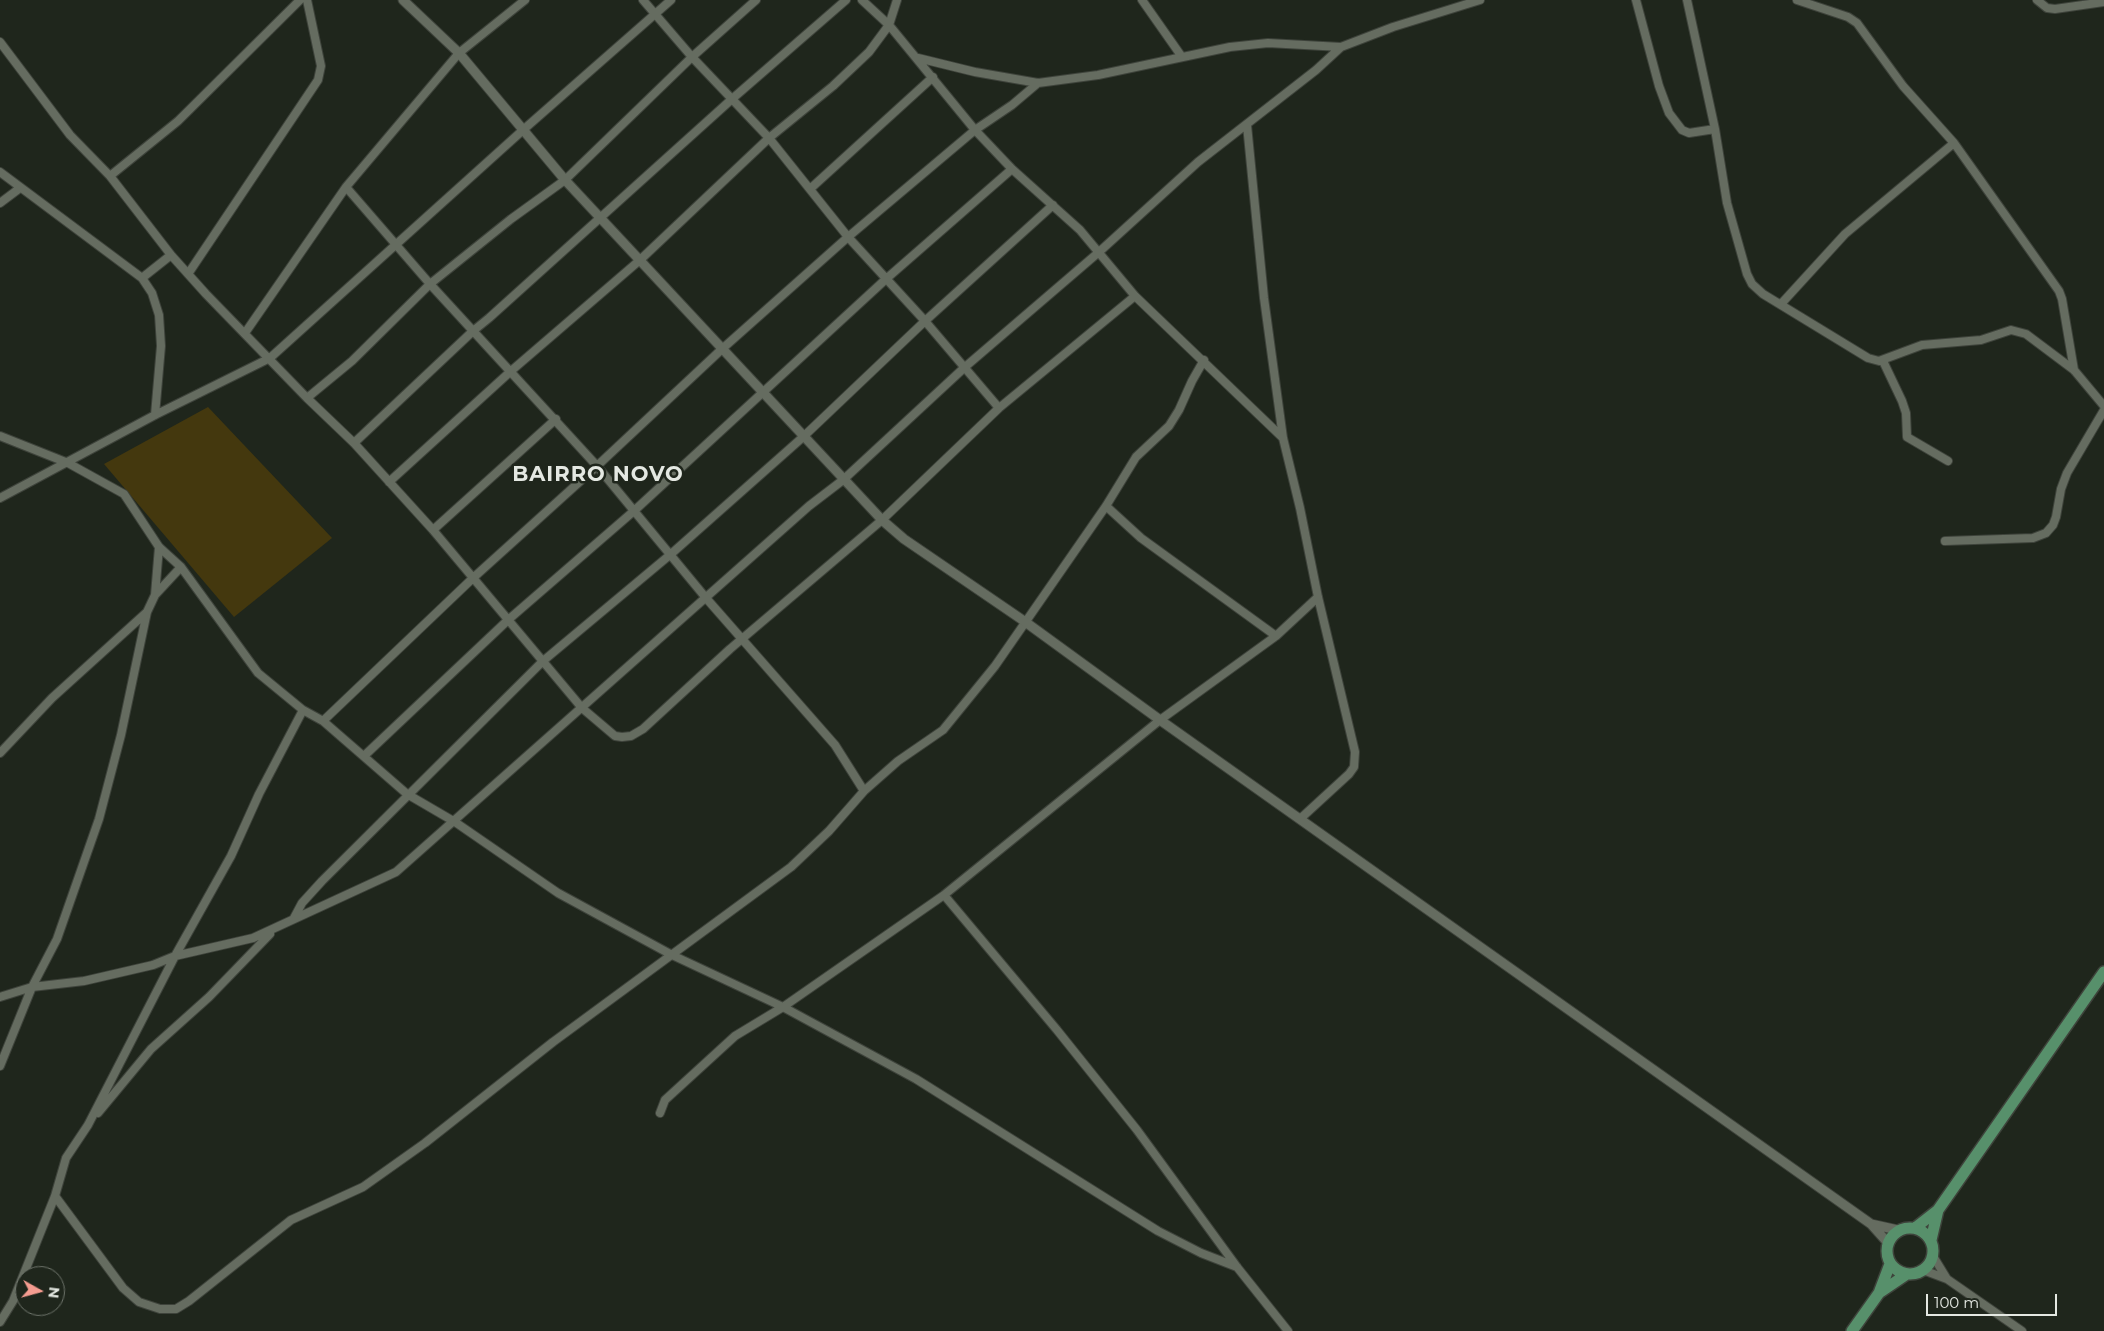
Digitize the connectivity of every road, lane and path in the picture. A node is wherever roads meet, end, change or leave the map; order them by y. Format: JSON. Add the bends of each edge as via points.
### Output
{"nodes":[{"id":1,"x":300,"y":0,"type":"edge"},
{"id":2,"x":307,"y":0,"type":"edge"},
{"id":3,"x":403,"y":0,"type":"edge"},
{"id":4,"x":525,"y":0,"type":"edge"},
{"id":5,"x":643,"y":0,"type":"edge"},
{"id":6,"x":671,"y":0,"type":"edge"},
{"id":7,"x":756,"y":0,"type":"edge"},
{"id":8,"x":846,"y":0,"type":"edge"},
{"id":9,"x":862,"y":0,"type":"edge"},
{"id":10,"x":897,"y":0,"type":"edge"},
{"id":11,"x":1142,"y":0,"type":"edge"},
{"id":12,"x":1480,"y":0,"type":"edge"},
{"id":13,"x":1636,"y":0,"type":"edge"},
{"id":14,"x":1687,"y":0,"type":"edge"},
{"id":15,"x":1798,"y":0,"type":"edge"},
{"id":16,"x":2037,"y":0,"type":"edge"},
{"id":17,"x":2104,"y":2,"type":"edge"},
{"id":18,"x":656,"y":13,"type":"junction"},
{"id":19,"x":889,"y":25,"type":"junction"},
{"id":20,"x":0,"y":42,"type":"edge"},
{"id":21,"x":1341,"y":47,"type":"junction"},
{"id":22,"x":459,"y":53,"type":"junction"},
{"id":23,"x":692,"y":57,"type":"junction"},
{"id":24,"x":1182,"y":57,"type":"junction"},
{"id":25,"x":918,"y":58,"type":"junction"},
{"id":26,"x":933,"y":77,"type":"junction"},
{"id":27,"x":1038,"y":82,"type":"junction"},
{"id":28,"x":732,"y":99,"type":"junction"},
{"id":29,"x":1247,"y":125,"type":"junction"},
{"id":30,"x":1715,"y":129,"type":"junction"},
{"id":31,"x":523,"y":130,"type":"junction"},
{"id":32,"x":975,"y":130,"type":"junction"},
{"id":33,"x":769,"y":138,"type":"junction"},
{"id":34,"x":1954,"y":143,"type":"junction"},
{"id":35,"x":1012,"y":169,"type":"junction"},
{"id":36,"x":0,"y":172,"type":"edge"},
{"id":37,"x":110,"y":176,"type":"junction"},
{"id":38,"x":565,"y":180,"type":"junction"},
{"id":39,"x":346,"y":186,"type":"junction"},
{"id":40,"x":20,"y":188,"type":"junction"},
{"id":41,"x":810,"y":189,"type":"junction"},
{"id":42,"x":0,"y":203,"type":"edge"},
{"id":43,"x":1053,"y":205,"type":"junction"},
{"id":44,"x":601,"y":218,"type":"junction"},
{"id":45,"x":848,"y":237,"type":"junction"},
{"id":46,"x":396,"y":244,"type":"junction"},
{"id":47,"x":1099,"y":252,"type":"junction"},
{"id":48,"x":171,"y":255,"type":"junction"},
{"id":49,"x":640,"y":260,"type":"junction"},
{"id":50,"x":188,"y":274,"type":"junction"},
{"id":51,"x":142,"y":278,"type":"junction"},
{"id":52,"x":886,"y":279,"type":"junction"},
{"id":53,"x":430,"y":284,"type":"junction"},
{"id":54,"x":1135,"y":296,"type":"junction"},
{"id":55,"x":1781,"y":304,"type":"junction"},
{"id":56,"x":925,"y":321,"type":"junction"},
{"id":57,"x":473,"y":330,"type":"junction"},
{"id":58,"x":245,"y":333,"type":"junction"},
{"id":59,"x":722,"y":349,"type":"junction"},
{"id":60,"x":270,"y":358,"type":"junction"},
{"id":61,"x":1204,"y":360,"type":"junction"},
{"id":62,"x":1883,"y":361,"type":"junction"},
{"id":63,"x":965,"y":366,"type":"junction"},
{"id":64,"x":2074,"y":370,"type":"junction"},
{"id":65,"x":512,"y":371,"type":"junction"},
{"id":66,"x":762,"y":394,"type":"junction"},
{"id":67,"x":307,"y":398,"type":"junction"},
{"id":68,"x":2104,"y":406,"type":"edge"},
{"id":69,"x":999,"y":408,"type":"junction"},
{"id":70,"x":2104,"y":410,"type":"edge"},
{"id":71,"x":155,"y":415,"type":"junction"},
{"id":72,"x":556,"y":419,"type":"junction"},
{"id":73,"x":0,"y":436,"type":"edge"},
{"id":74,"x":803,"y":437,"type":"junction"},
{"id":75,"x":1283,"y":438,"type":"junction"},
{"id":76,"x":354,"y":443,"type":"junction"},
{"id":77,"x":1948,"y":460,"type":"dead end"},
{"id":78,"x":68,"y":463,"type":"junction"},
{"id":79,"x":597,"y":466,"type":"junction"},
{"id":80,"x":842,"y":480,"type":"junction"},
{"id":81,"x":389,"y":482,"type":"junction"},
{"id":82,"x":0,"y":498,"type":"edge"},
{"id":83,"x":1106,"y":506,"type":"junction"},
{"id":84,"x":635,"y":510,"type":"junction"},
{"id":85,"x":882,"y":520,"type":"junction"},
{"id":86,"x":433,"y":530,"type":"junction"},
{"id":87,"x":1944,"y":542,"type":"dead end"},
{"id":88,"x":159,"y":547,"type":"junction"},
{"id":89,"x":671,"y":554,"type":"junction"},
{"id":90,"x":181,"y":567,"type":"junction"},
{"id":91,"x":473,"y":578,"type":"junction"},
{"id":92,"x":155,"y":595,"type":"junction"},
{"id":93,"x":1318,"y":597,"type":"junction"},
{"id":94,"x":706,"y":598,"type":"junction"},
{"id":95,"x":147,"y":612,"type":"junction"},
{"id":96,"x":508,"y":620,"type":"junction"},
{"id":97,"x":1024,"y":621,"type":"junction"},
{"id":98,"x":1276,"y":636,"type":"junction"},
{"id":99,"x":742,"y":640,"type":"junction"},
{"id":100,"x":543,"y":661,"type":"junction"},
{"id":101,"x":582,"y":708,"type":"junction"},
{"id":102,"x":303,"y":710,"type":"junction"},
{"id":103,"x":1160,"y":720,"type":"junction"},
{"id":104,"x":323,"y":721,"type":"junction"},
{"id":105,"x":0,"y":752,"type":"edge"},
{"id":106,"x":364,"y":756,"type":"junction"},
{"id":107,"x":864,"y":791,"type":"junction"},
{"id":108,"x":407,"y":794,"type":"junction"},
{"id":109,"x":1300,"y":819,"type":"junction"},
{"id":110,"x":455,"y":822,"type":"junction"},
{"id":111,"x":944,"y":895,"type":"junction"},
{"id":112,"x":294,"y":918,"type":"junction"},
{"id":113,"x":273,"y":931,"type":"junction"},
{"id":114,"x":672,"y":955,"type":"junction"},
{"id":115,"x":175,"y":956,"type":"junction"},
{"id":116,"x":2104,"y":972,"type":"edge"},
{"id":117,"x":32,"y":987,"type":"junction"},
{"id":118,"x":0,"y":997,"type":"edge"},
{"id":119,"x":783,"y":1008,"type":"junction"},
{"id":120,"x":0,"y":1066,"type":"edge"},
{"id":121,"x":660,"y":1113,"type":"dead end"},
{"id":122,"x":88,"y":1125,"type":"junction"},
{"id":123,"x":55,"y":1196,"type":"junction"},
{"id":124,"x":1938,"y":1210,"type":"junction"},
{"id":125,"x":1871,"y":1224,"type":"junction"},
{"id":126,"x":1915,"y":1228,"type":"junction"},
{"id":127,"x":1898,"y":1230,"type":"junction"},
{"id":128,"x":1931,"y":1240,"type":"junction"},
{"id":129,"x":1888,"y":1243,"type":"junction"},
{"id":130,"x":1933,"y":1256,"type":"junction"},
{"id":131,"x":1890,"y":1264,"type":"junction"},
{"id":132,"x":1237,"y":1267,"type":"junction"},
{"id":133,"x":1923,"y":1270,"type":"junction"},
{"id":134,"x":1906,"y":1274,"type":"junction"},
{"id":135,"x":1947,"y":1279,"type":"junction"},
{"id":136,"x":1878,"y":1293,"type":"junction"},
{"id":137,"x":0,"y":1322,"type":"edge"},
{"id":138,"x":1288,"y":1331,"type":"edge"},
{"id":139,"x":1852,"y":1331,"type":"edge"},
{"id":140,"x":2022,"y":1331,"type":"edge"}],
"edges":[{"from":1,"to":37,"type":"street","via":[[178,121]]},
{"from":2,"to":50,"type":"street","via":[[321,66],[318,80]]},
{"from":3,"to":22,"type":"street"},
{"from":4,"to":22,"type":"street"},
{"from":5,"to":18,"type":"street"},
{"from":6,"to":18,"type":"street"},
{"from":7,"to":23,"type":"street"},
{"from":8,"to":28,"type":"street"},
{"from":9,"to":19,"type":"street"},
{"from":10,"to":19,"type":"street"},
{"from":11,"to":24,"type":"street"},
{"from":12,"to":21,"type":"street"},
{"from":13,"to":30,"type":"street","via":[[1669,113],[1682,130],[1689,133]]},
{"from":14,"to":30,"type":"street"},
{"from":15,"to":34,"type":"street","via":[[1857,23],[1903,86]]},
{"from":16,"to":17,"type":"street","via":[[2047,8],[2055,9]]},
{"from":18,"to":23,"type":"street"},
{"from":18,"to":31,"type":"street"},
{"from":19,"to":25,"type":"street"},
{"from":19,"to":33,"type":"street","via":[[869,52],[833,86]]},
{"from":20,"to":37,"type":"street","via":[[70,135]]},
{"from":21,"to":24,"type":"street","via":[[1268,43]]},
{"from":21,"to":29,"type":"street"},
{"from":22,"to":31,"type":"street"},
{"from":22,"to":39,"type":"street"},
{"from":23,"to":28,"type":"street"},
{"from":23,"to":38,"type":"street"},
{"from":24,"to":27,"type":"street","via":[[1098,75]]},
{"from":25,"to":26,"type":"street"},
{"from":25,"to":27,"type":"street","via":[[975,72]]},
{"from":26,"to":32,"type":"street"},
{"from":26,"to":41,"type":"street"},
{"from":27,"to":32,"type":"street","via":[[1012,105]]},
{"from":28,"to":33,"type":"street"},
{"from":28,"to":44,"type":"street"},
{"from":29,"to":47,"type":"street","via":[[1198,162]]},
{"from":29,"to":75,"type":"street","via":[[1264,298]]},
{"from":30,"to":55,"type":"street","via":[[1726,203],[1747,274],[1763,294]]},
{"from":31,"to":38,"type":"street"},
{"from":31,"to":46,"type":"street"},
{"from":32,"to":35,"type":"street"},
{"from":32,"to":45,"type":"street"},
{"from":33,"to":41,"type":"street"},
{"from":33,"to":49,"type":"street"},
{"from":34,"to":55,"type":"street","via":[[1845,234]]},
{"from":34,"to":64,"type":"street","via":[[2059,291]]},
{"from":35,"to":43,"type":"street"},
{"from":35,"to":52,"type":"street"},
{"from":36,"to":40,"type":"street"},
{"from":37,"to":48,"type":"street"},
{"from":38,"to":44,"type":"street"},
{"from":38,"to":53,"type":"street"},
{"from":39,"to":46,"type":"street"},
{"from":39,"to":58,"type":"street"},
{"from":40,"to":42,"type":"street"},
{"from":40,"to":51,"type":"street"},
{"from":41,"to":45,"type":"street"},
{"from":43,"to":47,"type":"street"},
{"from":43,"to":56,"type":"street"},
{"from":44,"to":49,"type":"street"},
{"from":44,"to":57,"type":"street"},
{"from":45,"to":52,"type":"street"},
{"from":45,"to":59,"type":"street"},
{"from":46,"to":53,"type":"street"},
{"from":46,"to":60,"type":"street"},
{"from":47,"to":54,"type":"street"},
{"from":47,"to":63,"type":"street"},
{"from":48,"to":50,"type":"street"},
{"from":48,"to":51,"type":"street"},
{"from":49,"to":59,"type":"street"},
{"from":49,"to":65,"type":"street"},
{"from":50,"to":58,"type":"street"},
{"from":51,"to":71,"type":"street","via":[[152,293],[159,315],[161,346]]},
{"from":52,"to":56,"type":"street"},
{"from":52,"to":66,"type":"street"},
{"from":53,"to":57,"type":"street"},
{"from":53,"to":67,"type":"street","via":[[352,361]]},
{"from":54,"to":61,"type":"street"},
{"from":54,"to":69,"type":"street"},
{"from":55,"to":62,"type":"street","via":[[1868,358]]},
{"from":56,"to":63,"type":"street"},
{"from":56,"to":74,"type":"street"},
{"from":57,"to":65,"type":"street"},
{"from":57,"to":76,"type":"street"},
{"from":58,"to":60,"type":"street"},
{"from":59,"to":66,"type":"street"},
{"from":59,"to":79,"type":"street"},
{"from":60,"to":67,"type":"street"},
{"from":60,"to":71,"type":"street"},
{"from":61,"to":75,"type":"street"},
{"from":61,"to":83,"type":"street","via":[[1169,426],[1136,457]]},
{"from":62,"to":64,"type":"street","via":[[1922,345],[1981,340],[2011,330],[2026,334]]},
{"from":62,"to":77,"type":"street","via":[[1906,413],[1907,437]]},
{"from":63,"to":69,"type":"street"},
{"from":63,"to":80,"type":"street"},
{"from":64,"to":68,"type":"street"},
{"from":65,"to":72,"type":"street"},
{"from":65,"to":81,"type":"street"},
{"from":66,"to":74,"type":"street"},
{"from":66,"to":84,"type":"street"},
{"from":67,"to":76,"type":"street"},
{"from":69,"to":85,"type":"street"},
{"from":70,"to":87,"type":"street","via":[[2067,473],[2056,517],[2046,533],[2033,538]]},
{"from":71,"to":78,"type":"street"},
{"from":72,"to":79,"type":"street"},
{"from":72,"to":86,"type":"street"},
{"from":73,"to":78,"type":"street"},
{"from":74,"to":80,"type":"street"},
{"from":74,"to":89,"type":"street"},
{"from":75,"to":93,"type":"street"},
{"from":76,"to":81,"type":"street"},
{"from":78,"to":82,"type":"street"},
{"from":78,"to":88,"type":"street","via":[[124,494]]},
{"from":79,"to":84,"type":"street"},
{"from":79,"to":91,"type":"street"},
{"from":80,"to":85,"type":"street"},
{"from":80,"to":94,"type":"street"},
{"from":81,"to":86,"type":"street"},
{"from":83,"to":97,"type":"street"},
{"from":83,"to":98,"type":"street","via":[[1141,538]]},
{"from":84,"to":89,"type":"street"},
{"from":84,"to":96,"type":"street"},
{"from":85,"to":97,"type":"street","via":[[904,539]]},
{"from":85,"to":99,"type":"street"},
{"from":86,"to":91,"type":"street"},
{"from":88,"to":90,"type":"street"},
{"from":88,"to":92,"type":"street"},
{"from":89,"to":94,"type":"street"},
{"from":89,"to":100,"type":"street"},
{"from":90,"to":92,"type":"street"},
{"from":90,"to":102,"type":"street","via":[[258,673]]},
{"from":91,"to":96,"type":"street"},
{"from":91,"to":104,"type":"street"},
{"from":92,"to":95,"type":"street"},
{"from":93,"to":98,"type":"street"},
{"from":93,"to":109,"type":"street","via":[[1355,761],[1349,774]]},
{"from":94,"to":99,"type":"street"},
{"from":94,"to":101,"type":"street"},
{"from":95,"to":105,"type":"street","via":[[52,698]]},
{"from":95,"to":117,"type":"street","via":[[99,819],[57,939]]},
{"from":96,"to":100,"type":"street"},
{"from":96,"to":106,"type":"street"},
{"from":97,"to":103,"type":"street"},
{"from":97,"to":107,"type":"street","via":[[989,674],[943,730],[898,761]]},
{"from":98,"to":103,"type":"street"},
{"from":99,"to":101,"type":"street","via":[[644,729],[631,736],[615,736]]},
{"from":99,"to":107,"type":"street","via":[[835,746]]},
{"from":100,"to":101,"type":"street"},
{"from":100,"to":108,"type":"street"},
{"from":101,"to":110,"type":"street"},
{"from":102,"to":104,"type":"street"},
{"from":102,"to":115,"type":"street","via":[[231,856]]},
{"from":103,"to":109,"type":"street"},
{"from":103,"to":111,"type":"street"},
{"from":104,"to":106,"type":"street"},
{"from":106,"to":108,"type":"street"},
{"from":107,"to":114,"type":"street","via":[[829,831],[791,866]]},
{"from":108,"to":110,"type":"street"},
{"from":108,"to":112,"type":"street","via":[[322,881],[302,903]]},
{"from":109,"to":125,"type":"street"},
{"from":110,"to":112,"type":"street","via":[[396,872]]},
{"from":110,"to":114,"type":"street","via":[[558,893]]},
{"from":111,"to":119,"type":"street"},
{"from":111,"to":132,"type":"street","via":[[1137,1130]]},
{"from":112,"to":113,"type":"street"},
{"from":113,"to":115,"type":"street"},
{"from":113,"to":122,"type":"street","via":[[209,997],[151,1049]]},
{"from":114,"to":119,"type":"street"},
{"from":114,"to":123,"type":"street","via":[[553,1042],[425,1143],[363,1187],[291,1220],[176,1309],[160,1309],[139,1302],[123,1288]]},
{"from":115,"to":117,"type":"street","via":[[153,965],[84,981]]},
{"from":115,"to":122,"type":"street"},
{"from":116,"to":124,"type":"main road"},
{"from":117,"to":118,"type":"street"},
{"from":117,"to":120,"type":"street"},
{"from":119,"to":121,"type":"street","via":[[735,1036],[665,1100]]},
{"from":119,"to":132,"type":"street","via":[[916,1080],[1158,1231]]},
{"from":122,"to":123,"type":"street","via":[[66,1158]]},
{"from":123,"to":137,"type":"street","via":[[13,1300]]},
{"from":124,"to":126,"type":"main road"},
{"from":124,"to":128,"type":"main road"},
{"from":125,"to":127,"type":"street"},
{"from":125,"to":129,"type":"street"},
{"from":126,"to":127,"type":"main road"},
{"from":126,"to":128,"type":"main road"},
{"from":127,"to":129,"type":"main road"},
{"from":128,"to":130,"type":"main road"},
{"from":129,"to":131,"type":"main road"},
{"from":130,"to":133,"type":"main road"},
{"from":130,"to":135,"type":"street"},
{"from":131,"to":134,"type":"main road"},
{"from":131,"to":136,"type":"main road"},
{"from":132,"to":138,"type":"street"},
{"from":133,"to":134,"type":"main road"},
{"from":133,"to":135,"type":"street"},
{"from":134,"to":136,"type":"main road"},
{"from":135,"to":140,"type":"street"},
{"from":136,"to":139,"type":"main road"}]}
